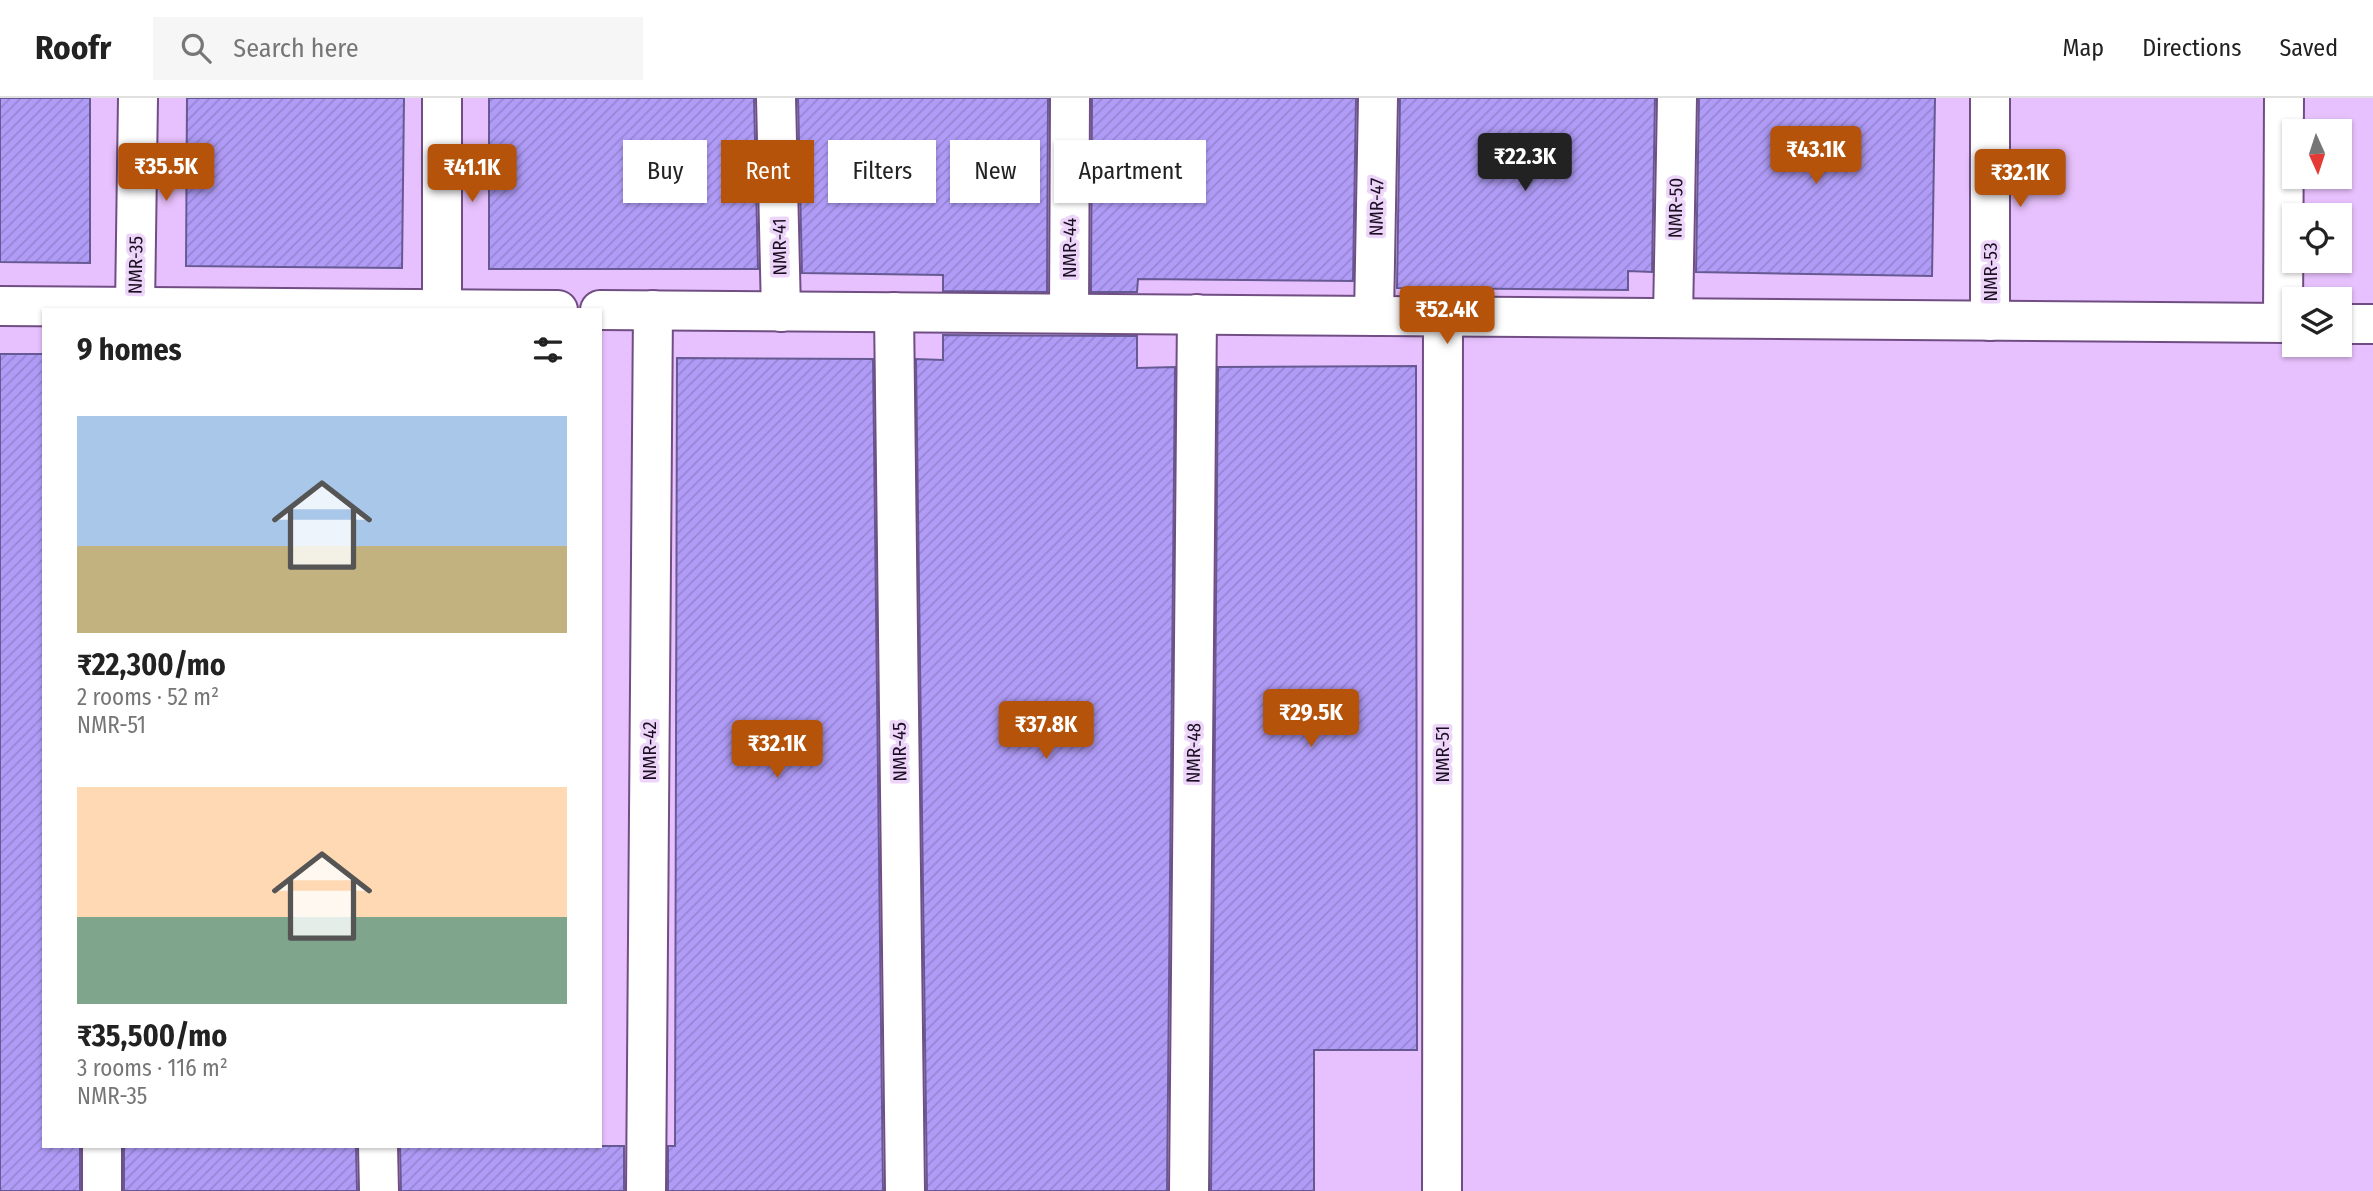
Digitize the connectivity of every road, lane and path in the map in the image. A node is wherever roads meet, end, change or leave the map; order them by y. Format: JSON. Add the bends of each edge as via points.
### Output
{"nodes":[{"id":1,"x":138,"y":98,"type":"edge"},
{"id":2,"x":442,"y":98,"type":"edge"},
{"id":3,"x":776,"y":98,"type":"edge"},
{"id":4,"x":1070,"y":98,"type":"edge"},
{"id":5,"x":1378,"y":98,"type":"edge"},
{"id":6,"x":1677,"y":98,"type":"edge"},
{"id":7,"x":1990,"y":98,"type":"edge"},
{"id":8,"x":2284,"y":98,"type":"edge"},
{"id":9,"x":2288,"y":287,"type":"edge"},
{"id":10,"x":0,"y":306,"type":"edge"},
{"id":11,"x":115,"y":308,"type":"edge"},
{"id":12,"x":442,"y":308,"type":"edge"},
{"id":13,"x":602,"y":310,"type":"edge"},
{"id":14,"x":653,"y":310,"type":"junction"},
{"id":15,"x":781,"y":312,"type":"junction"},
{"id":16,"x":894,"y":312,"type":"junction"},
{"id":17,"x":1069,"y":313,"type":"junction"},
{"id":18,"x":1197,"y":314,"type":"junction"},
{"id":19,"x":1374,"y":316,"type":"junction"},
{"id":20,"x":1443,"y":316,"type":"junction"},
{"id":21,"x":1673,"y":318,"type":"junction"},
{"id":22,"x":1990,"y":321,"type":"junction"},
{"id":23,"x":2282,"y":323,"type":"edge"},
{"id":24,"x":2352,"y":324,"type":"edge"},
{"id":25,"x":2373,"y":324,"type":"edge"},
{"id":26,"x":102,"y":1148,"type":"edge"},
{"id":27,"x":378,"y":1148,"type":"edge"},
{"id":28,"x":102,"y":1191,"type":"edge"},
{"id":29,"x":379,"y":1191,"type":"edge"},
{"id":30,"x":646,"y":1191,"type":"edge"},
{"id":31,"x":905,"y":1191,"type":"edge"},
{"id":32,"x":1189,"y":1191,"type":"edge"},
{"id":33,"x":1442,"y":1191,"type":"edge"}],
"edges":[{"from":1,"to":11,"type":"street","name":"NMR-35"},
{"from":2,"to":12,"type":"street"},
{"from":3,"to":15,"type":"street","name":"NMR-41"},
{"from":4,"to":17,"type":"street","name":"NMR-44"},
{"from":5,"to":19,"type":"street","name":"NMR-47"},
{"from":6,"to":21,"type":"street","name":"NMR-50"},
{"from":7,"to":22,"type":"street","name":"NMR-53"},
{"from":8,"to":9,"type":"street"},
{"from":10,"to":11,"type":"street"},
{"from":13,"to":14,"type":"street"},
{"from":14,"to":15,"type":"street"},
{"from":14,"to":30,"type":"street","name":"NMR-42"},
{"from":15,"to":16,"type":"street"},
{"from":16,"to":17,"type":"street"},
{"from":16,"to":31,"type":"street","name":"NMR-45"},
{"from":17,"to":18,"type":"street"},
{"from":18,"to":19,"type":"street"},
{"from":18,"to":32,"type":"street","name":"NMR-48"},
{"from":19,"to":20,"type":"street"},
{"from":20,"to":21,"type":"street"},
{"from":20,"to":33,"type":"street","name":"NMR-51"},
{"from":21,"to":22,"type":"street"},
{"from":22,"to":23,"type":"street"},
{"from":24,"to":25,"type":"street"},
{"from":26,"to":28,"type":"street"},
{"from":27,"to":29,"type":"street"}]}
